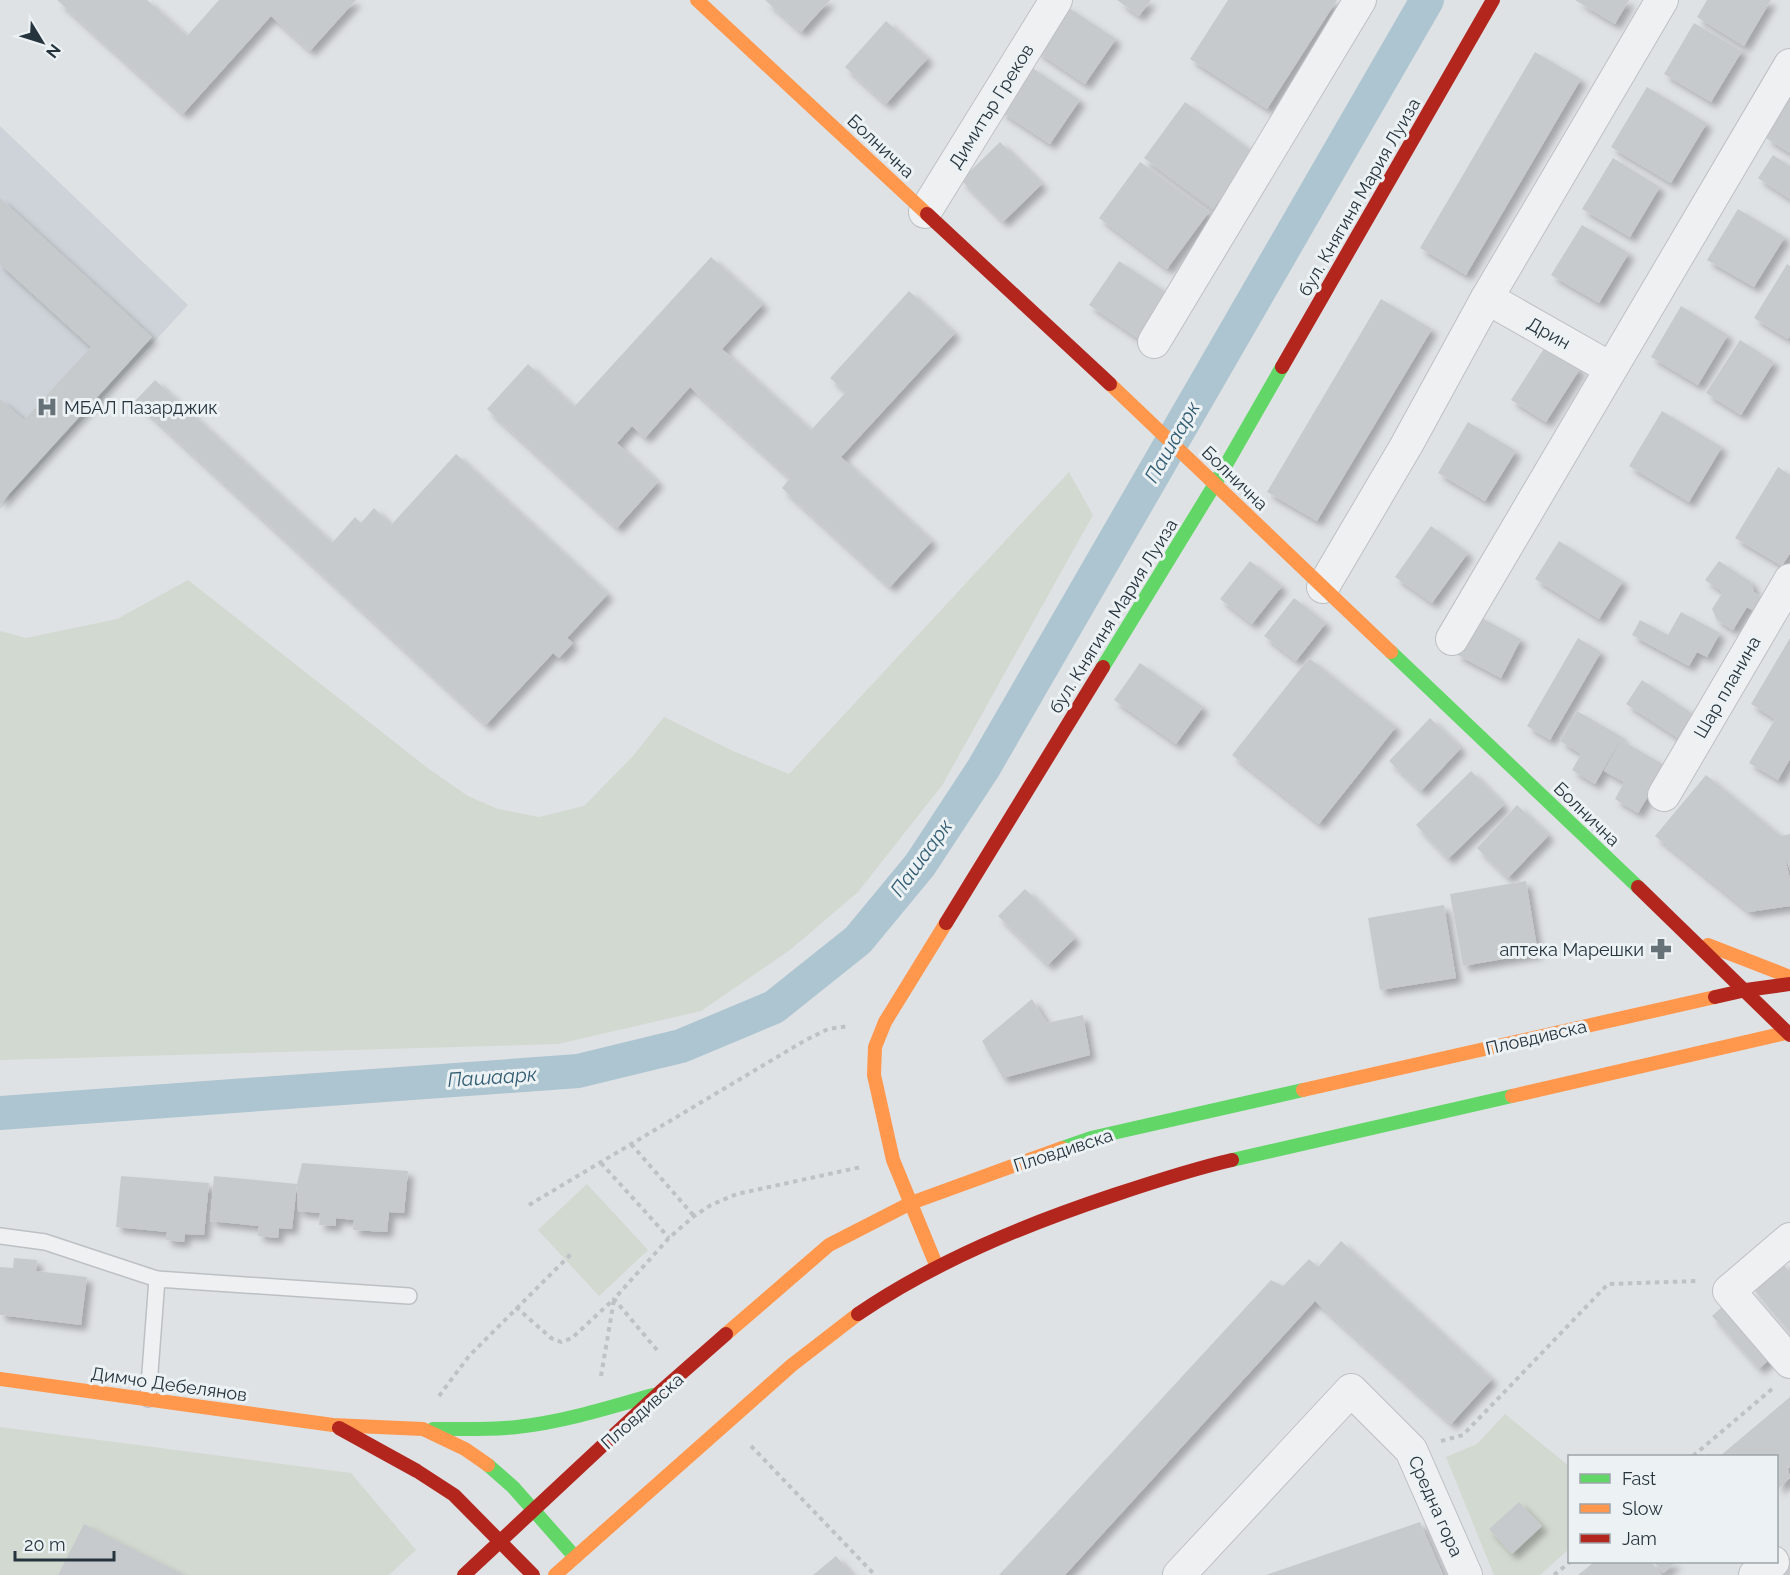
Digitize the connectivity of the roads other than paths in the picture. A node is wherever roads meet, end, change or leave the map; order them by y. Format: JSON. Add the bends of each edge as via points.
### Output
{"nodes":[{"id":1,"x":697,"y":0,"type":"edge"},
{"id":2,"x":1056,"y":0,"type":"edge"},
{"id":3,"x":1360,"y":0,"type":"edge"},
{"id":4,"x":1493,"y":0,"type":"edge"},
{"id":5,"x":1662,"y":0,"type":"edge"},
{"id":6,"x":1790,"y":65,"type":"edge"},
{"id":7,"x":925,"y":212,"type":"junction"},
{"id":8,"x":1487,"y":298,"type":"junction"},
{"id":9,"x":1154,"y":342,"type":"dead end"},
{"id":10,"x":1610,"y":368,"type":"junction"},
{"id":11,"x":1215,"y":484,"type":"junction"},
{"id":12,"x":1790,"y":580,"type":"edge"},
{"id":13,"x":1323,"y":587,"type":"junction"},
{"id":14,"x":1452,"y":639,"type":"dead end"},
{"id":15,"x":1664,"y":795,"type":"dead end"},
{"id":16,"x":1692,"y":939,"type":"junction"},
{"id":17,"x":1790,"y":976,"type":"edge"},
{"id":18,"x":1790,"y":984,"type":"edge"},
{"id":19,"x":1746,"y":990,"type":"junction"},
{"id":20,"x":1789,"y":1033,"type":"edge"},
{"id":21,"x":911,"y":1203,"type":"junction"},
{"id":22,"x":0,"y":1236,"type":"edge"},
{"id":23,"x":1790,"y":1239,"type":"edge"},
{"id":24,"x":937,"y":1267,"type":"junction"},
{"id":25,"x":157,"y":1279,"type":"junction"},
{"id":26,"x":409,"y":1296,"type":"dead end"},
{"id":27,"x":1790,"y":1362,"type":"edge"},
{"id":28,"x":0,"y":1379,"type":"edge"},
{"id":29,"x":660,"y":1392,"type":"junction"},
{"id":30,"x":148,"y":1399,"type":"junction"},
{"id":31,"x":333,"y":1425,"type":"junction"},
{"id":32,"x":423,"y":1429,"type":"junction"},
{"id":33,"x":534,"y":1510,"type":"junction"},
{"id":34,"x":501,"y":1541,"type":"junction"},
{"id":35,"x":575,"y":1557,"type":"junction"},
{"id":36,"x":1771,"y":1563,"type":"edge"},
{"id":37,"x":464,"y":1575,"type":"edge"},
{"id":38,"x":533,"y":1575,"type":"edge"},
{"id":39,"x":555,"y":1575,"type":"edge"},
{"id":40,"x":1179,"y":1575,"type":"edge"},
{"id":41,"x":1466,"y":1575,"type":"edge"},
{"id":42,"x":1755,"y":1575,"type":"edge"}],
"edges":[{"from":1,"to":7,"type":"street","name":"Болнична"},
{"from":2,"to":7,"type":"street","name":"Димитър Греков"},
{"from":3,"to":9,"type":"street"},
{"from":4,"to":11,"type":"street","name":"бул. Княгиня Мария Луиза"},
{"from":5,"to":8,"type":"street"},
{"from":6,"to":10,"type":"street"},
{"from":7,"to":11,"type":"street","name":"Болнична"},
{"from":8,"to":10,"type":"street","name":"Дрин"},
{"from":8,"to":13,"type":"street"},
{"from":10,"to":14,"type":"street"},
{"from":11,"to":13,"type":"street","name":"Болнична"},
{"from":11,"to":21,"type":"street","name":"бул. Княгиня Мария Луиза","via":[[885,1022],[875,1047],[874,1075],[893,1160]]},
{"from":12,"to":15,"type":"street","name":"Шар планина"},
{"from":13,"to":16,"type":"street","name":"Болнична"},
{"from":16,"to":17,"type":"street"},
{"from":16,"to":19,"type":"street","name":"Болнична"},
{"from":18,"to":19,"type":"street","name":"Пловдивска"},
{"from":19,"to":20,"type":"street","name":"Болнична"},
{"from":19,"to":21,"type":"street","name":"Пловдивска","via":[[1091,1137]]},
{"from":20,"to":24,"type":"street","via":[[1222,1161],[1018,1228]]},
{"from":21,"to":24,"type":"street","name":"бул. Княгиня Мария Луиза"},
{"from":21,"to":29,"type":"street","name":"Пловдивска","via":[[829,1245]]},
{"from":22,"to":25,"type":"lane","via":[[45,1242]]},
{"from":23,"to":27,"type":"street","via":[[1729,1291]]},
{"from":24,"to":35,"type":"street","via":[[866,1308],[811,1348]]},
{"from":25,"to":26,"type":"lane"},
{"from":25,"to":30,"type":"lane"},
{"from":28,"to":30,"type":"street","name":"Димчо Дебелянов"},
{"from":29,"to":32,"type":"street","via":[[595,1412],[531,1425]]},
{"from":29,"to":33,"type":"street","name":"Пловдивска"},
{"from":30,"to":31,"type":"street","name":"Димчо Дебелянов"},
{"from":31,"to":32,"type":"street","name":"Димчо Дебелянов"},
{"from":31,"to":34,"type":"street","name":"Димчо Дебелянов","via":[[454,1495]]},
{"from":32,"to":33,"type":"street","name":"Димчо Дебелянов","via":[[484,1461]]},
{"from":33,"to":34,"type":"street","name":"Пловдивска"},
{"from":33,"to":35,"type":"street","name":"Димчо Дебелянов"},
{"from":34,"to":37,"type":"street","name":"Пловдивска"},
{"from":34,"to":38,"type":"street","name":"Димчо Дебелянов"},
{"from":35,"to":39,"type":"street"},
{"from":36,"to":42,"type":"street"},
{"from":40,"to":41,"type":"street","name":"Средна гора","via":[[1351,1390],[1412,1449]]}]}
